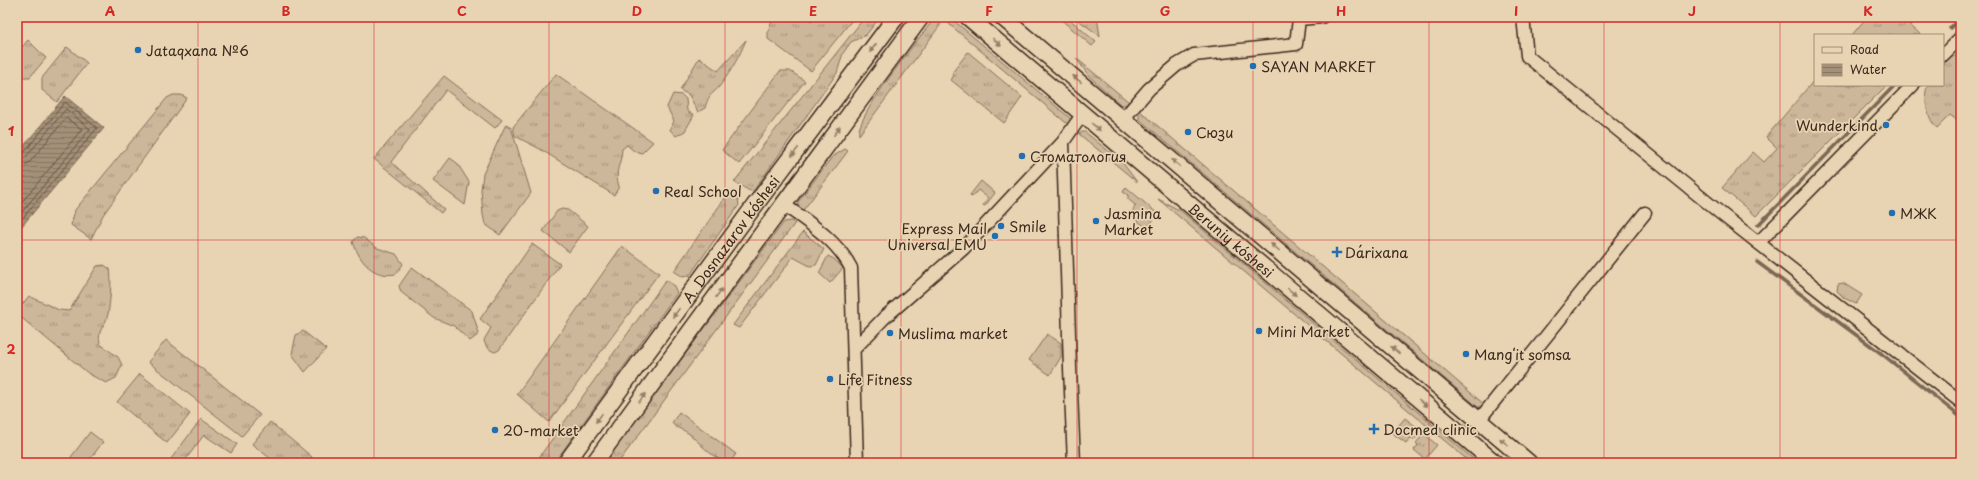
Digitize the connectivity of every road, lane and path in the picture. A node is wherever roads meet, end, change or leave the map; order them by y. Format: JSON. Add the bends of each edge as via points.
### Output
{"nodes":[{"id":1,"x":896,"y":17,"type":"edge"},
{"id":2,"x":921,"y":17,"type":"edge"},
{"id":3,"x":968,"y":17,"type":"edge"},
{"id":4,"x":1002,"y":17,"type":"edge"},
{"id":5,"x":1322,"y":17,"type":"edge"},
{"id":6,"x":1523,"y":17,"type":"edge"},
{"id":7,"x":1961,"y":37,"type":"edge"},
{"id":8,"x":1944,"y":54,"type":"edge"},
{"id":9,"x":1912,"y":86,"type":"edge"},
{"id":10,"x":1082,"y":115,"type":"junction"},
{"id":11,"x":1124,"y":118,"type":"junction"},
{"id":12,"x":1063,"y":142,"type":"junction"},
{"id":13,"x":783,"y":204,"type":"junction"},
{"id":14,"x":1645,"y":213,"type":"dead end"},
{"id":15,"x":1758,"y":243,"type":"junction"},
{"id":16,"x":854,"y":349,"type":"junction"},
{"id":17,"x":1415,"y":367,"type":"junction"},
{"id":18,"x":1400,"y":383,"type":"junction"},
{"id":19,"x":1961,"y":402,"type":"edge"},
{"id":20,"x":1478,"y":420,"type":"junction"},
{"id":21,"x":566,"y":463,"type":"edge"},
{"id":22,"x":594,"y":463,"type":"edge"},
{"id":23,"x":857,"y":463,"type":"edge"},
{"id":24,"x":1074,"y":463,"type":"edge"},
{"id":25,"x":1495,"y":463,"type":"edge"},
{"id":26,"x":1529,"y":463,"type":"edge"}],
"edges":[{"from":1,"to":21,"type":"main road","name":"A. Dosnazarov kóshesi","one_way":true},
{"from":13,"to":2,"type":"main road","name":"A. Dosnazarov kóshesi","one_way":true},
{"from":3,"to":10,"type":"main road","name":"Beruniy kóshesi","one_way":true},
{"from":11,"to":4,"type":"main road","name":"Beruniy kóshesi","one_way":true},
{"from":5,"to":11,"type":"street","via":[[1299,19],[1296,44],[1194,55],[1149,88]]},
{"from":6,"to":15,"type":"street","via":[[1527,56]]},
{"from":7,"to":8,"type":"street"},
{"from":9,"to":15,"type":"street"},
{"from":10,"to":12,"type":"street"},
{"from":10,"to":18,"type":"main road","name":"Beruniy kóshesi","one_way":true},
{"from":17,"to":11,"type":"main road","name":"Beruniy kóshesi","one_way":true},
{"from":12,"to":16,"type":"street","via":[[964,248],[884,318]]},
{"from":12,"to":24,"type":"street"},
{"from":13,"to":16,"type":"street","via":[[831,241],[845,256],[851,268]]},
{"from":22,"to":13,"type":"main road","name":"A. Dosnazarov kóshesi","one_way":true},
{"from":14,"to":20,"type":"street"},
{"from":15,"to":19,"type":"street"},
{"from":16,"to":23,"type":"street"},
{"from":17,"to":18,"type":"main road"},
{"from":17,"to":20,"type":"main road","name":"Beruniy kóshesi"},
{"from":18,"to":25,"type":"main road","name":"Beruniy kóshesi","one_way":true},
{"from":26,"to":20,"type":"main road","name":"Beruniy kóshesi","one_way":true}]}
